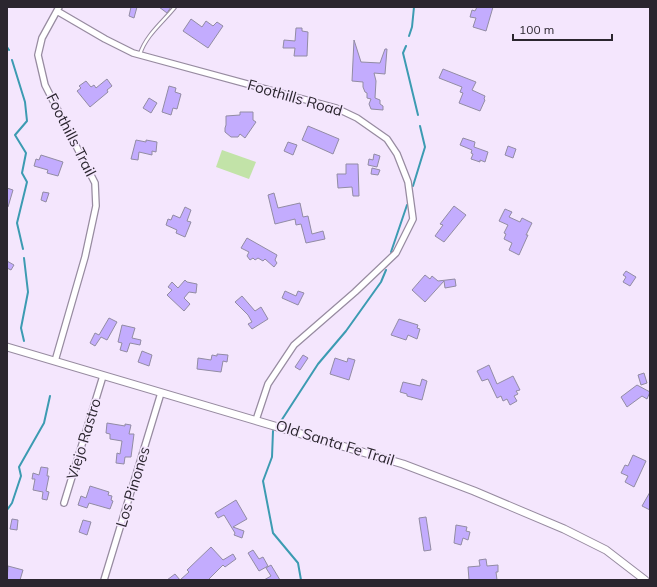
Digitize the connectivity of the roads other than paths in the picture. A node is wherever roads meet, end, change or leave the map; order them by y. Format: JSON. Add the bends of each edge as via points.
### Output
{"nodes":[{"id":1,"x":175,"y":7,"type":"edge"},
{"id":2,"x":58,"y":9,"type":"edge"},
{"id":3,"x":140,"y":55,"type":"junction"},
{"id":4,"x":7,"y":347,"type":"edge"},
{"id":5,"x":55,"y":361,"type":"junction"},
{"id":6,"x":103,"y":376,"type":"junction"},
{"id":7,"x":161,"y":393,"type":"junction"},
{"id":8,"x":256,"y":420,"type":"junction"},
{"id":9,"x":64,"y":503,"type":"dead end"},
{"id":10,"x":104,"y":580,"type":"edge"},
{"id":11,"x":645,"y":580,"type":"edge"}],
"edges":[{"from":1,"to":3,"type":"lane","via":[[148,39]]},
{"from":2,"to":3,"type":"street","name":"Foothills Road","via":[[104,39]]},
{"from":2,"to":5,"type":"street","name":"Foothills Trail","via":[[42,38],[38,55],[45,85],[95,183],[96,206],[85,258]]},
{"from":3,"to":8,"type":"street","name":"Foothills Road","via":[[336,108],[357,118],[387,139],[398,154],[408,182],[412,219],[396,253],[294,345],[268,384]]},
{"from":4,"to":5,"type":"street","name":"Old Santa Fe Trail"},
{"from":5,"to":6,"type":"street","name":"Old Santa Fe Trail"},
{"from":6,"to":7,"type":"street","name":"Old Santa Fe Trail"},
{"from":6,"to":9,"type":"street","name":"Viejo Rastro"},
{"from":7,"to":8,"type":"street","name":"Old Santa Fe Trail"},
{"from":7,"to":10,"type":"street","name":"Los Pinones"},
{"from":8,"to":11,"type":"street","name":"Old Santa Fe Trail","via":[[403,464],[503,503],[593,543],[619,559]]}]}
